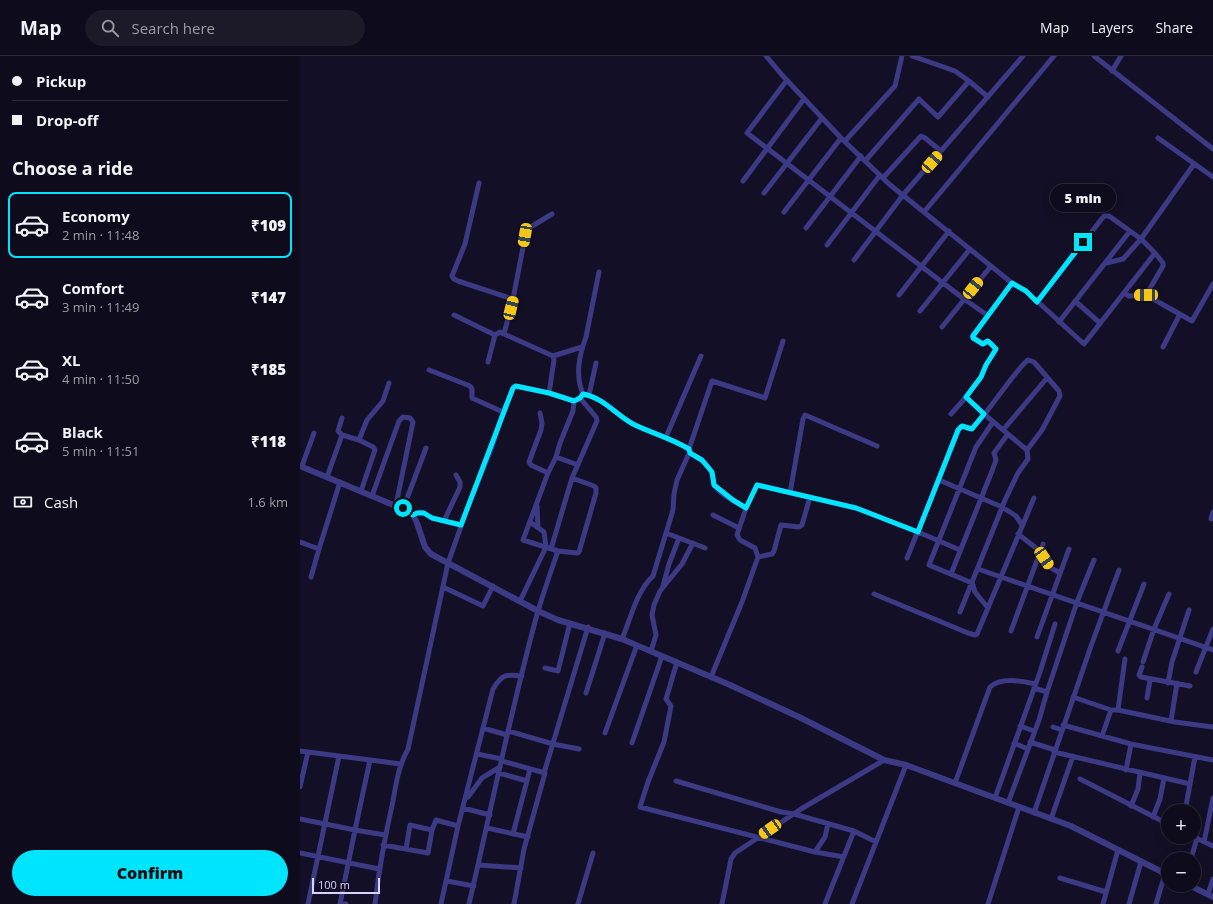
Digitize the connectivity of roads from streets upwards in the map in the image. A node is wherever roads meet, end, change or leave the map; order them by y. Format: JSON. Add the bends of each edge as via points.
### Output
{"nodes":[{"id":1,"x":766,"y":56,"type":"edge"},
{"id":2,"x":775,"y":56,"type":"edge"},
{"id":3,"x":902,"y":56,"type":"edge"},
{"id":4,"x":912,"y":56,"type":"edge"},
{"id":5,"x":1023,"y":56,"type":"edge"},
{"id":6,"x":1054,"y":56,"type":"edge"},
{"id":7,"x":1094,"y":56,"type":"edge"},
{"id":8,"x":1121,"y":56,"type":"edge"},
{"id":9,"x":772,"y":63,"type":"junction"},
{"id":10,"x":1112,"y":71,"type":"junction"},
{"id":11,"x":787,"y":80,"type":"junction"},
{"id":12,"x":968,"y":80,"type":"junction"},
{"id":13,"x":988,"y":97,"type":"junction"},
{"id":14,"x":804,"y":98,"type":"junction"},
{"id":15,"x":822,"y":118,"type":"junction"},
{"id":16,"x":1158,"y":138,"type":"dead end"},
{"id":17,"x":843,"y":140,"type":"junction"},
{"id":18,"x":767,"y":148,"type":"junction"},
{"id":19,"x":1213,"y":149,"type":"edge"},
{"id":20,"x":941,"y":151,"type":"junction"},
{"id":21,"x":863,"y":159,"type":"junction"},
{"id":22,"x":787,"y":164,"type":"junction"},
{"id":23,"x":1194,"y":164,"type":"junction"},
{"id":24,"x":882,"y":177,"type":"junction"},
{"id":25,"x":1213,"y":177,"type":"edge"},
{"id":26,"x":743,"y":181,"type":"dead end"},
{"id":27,"x":808,"y":181,"type":"junction"},
{"id":28,"x":479,"y":183,"type":"dead end"},
{"id":29,"x":764,"y":193,"type":"dead end"},
{"id":30,"x":903,"y":195,"type":"junction"},
{"id":31,"x":830,"y":197,"type":"junction"},
{"id":32,"x":784,"y":212,"type":"dead end"},
{"id":33,"x":924,"y":212,"type":"junction"},
{"id":34,"x":851,"y":213,"type":"junction"},
{"id":35,"x":552,"y":214,"type":"dead end"},
{"id":36,"x":806,"y":228,"type":"dead end"},
{"id":37,"x":949,"y":231,"type":"junction"},
{"id":38,"x":1130,"y":231,"type":"junction"},
{"id":39,"x":876,"y":232,"type":"junction"},
{"id":40,"x":1141,"y":239,"type":"junction"},
{"id":41,"x":827,"y":245,"type":"dead end"},
{"id":42,"x":970,"y":249,"type":"junction"},
{"id":43,"x":1155,"y":253,"type":"junction"},
{"id":44,"x":854,"y":260,"type":"dead end"},
{"id":45,"x":1106,"y":263,"type":"junction"},
{"id":46,"x":921,"y":266,"type":"junction"},
{"id":47,"x":991,"y":266,"type":"junction"},
{"id":48,"x":598,"y":272,"type":"dead end"},
{"id":49,"x":943,"y":283,"type":"junction"},
{"id":50,"x":1012,"y":283,"type":"junction"},
{"id":51,"x":1213,"y":284,"type":"edge"},
{"id":52,"x":1124,"y":293,"type":"junction"},
{"id":53,"x":899,"y":295,"type":"dead end"},
{"id":54,"x":1146,"y":295,"type":"junction"},
{"id":55,"x":513,"y":299,"type":"junction"},
{"id":56,"x":964,"y":299,"type":"junction"},
{"id":57,"x":1075,"y":301,"type":"junction"},
{"id":58,"x":1037,"y":302,"type":"junction"},
{"id":59,"x":920,"y":311,"type":"dead end"},
{"id":60,"x":1180,"y":314,"type":"junction"},
{"id":61,"x":454,"y":315,"type":"dead end"},
{"id":62,"x":987,"y":315,"type":"junction"},
{"id":63,"x":1059,"y":322,"type":"junction"},
{"id":64,"x":1100,"y":323,"type":"junction"},
{"id":65,"x":942,"y":327,"type":"dead end"},
{"id":66,"x":504,"y":334,"type":"junction"},
{"id":67,"x":496,"y":335,"type":"junction"},
{"id":68,"x":783,"y":341,"type":"dead end"},
{"id":69,"x":582,"y":347,"type":"junction"},
{"id":70,"x":1163,"y":347,"type":"dead end"},
{"id":71,"x":553,"y":356,"type":"junction"},
{"id":72,"x":700,"y":356,"type":"dead end"},
{"id":73,"x":488,"y":362,"type":"dead end"},
{"id":74,"x":596,"y":363,"type":"dead end"},
{"id":75,"x":430,"y":370,"type":"dead end"},
{"id":76,"x":1047,"y":378,"type":"junction"},
{"id":77,"x":389,"y":383,"type":"dead end"},
{"id":78,"x":549,"y":393,"type":"junction"},
{"id":79,"x":584,"y":396,"type":"junction"},
{"id":80,"x":966,"y":397,"type":"junction"},
{"id":81,"x":574,"y":401,"type":"junction"},
{"id":82,"x":503,"y":412,"type":"junction"},
{"id":83,"x":540,"y":413,"type":"dead end"},
{"id":84,"x":951,"y":414,"type":"dead end"},
{"id":85,"x":984,"y":414,"type":"junction"},
{"id":86,"x":342,"y":418,"type":"dead end"},
{"id":87,"x":993,"y":422,"type":"junction"},
{"id":88,"x":1003,"y":430,"type":"junction"},
{"id":89,"x":314,"y":434,"type":"dead end"},
{"id":90,"x":1008,"y":434,"type":"junction"},
{"id":91,"x":342,"y":435,"type":"junction"},
{"id":92,"x":666,"y":437,"type":"junction"},
{"id":93,"x":359,"y":440,"type":"junction"},
{"id":94,"x":877,"y":446,"type":"dead end"},
{"id":95,"x":426,"y":448,"type":"dead end"},
{"id":96,"x":1027,"y":450,"type":"junction"},
{"id":97,"x":690,"y":451,"type":"junction"},
{"id":98,"x":556,"y":457,"type":"junction"},
{"id":99,"x":578,"y":465,"type":"junction"},
{"id":100,"x":301,"y":466,"type":"edge"},
{"id":101,"x":548,"y":473,"type":"junction"},
{"id":102,"x":456,"y":475,"type":"dead end"},
{"id":103,"x":327,"y":477,"type":"junction"},
{"id":104,"x":572,"y":478,"type":"junction"},
{"id":105,"x":939,"y":480,"type":"junction"},
{"id":106,"x":340,"y":482,"type":"junction"},
{"id":107,"x":960,"y":489,"type":"junction"},
{"id":108,"x":361,"y":491,"type":"junction"},
{"id":109,"x":790,"y":493,"type":"junction"},
{"id":110,"x":372,"y":496,"type":"junction"},
{"id":111,"x":810,"y":497,"type":"junction"},
{"id":112,"x":981,"y":498,"type":"junction"},
{"id":113,"x":1034,"y":498,"type":"dead end"},
{"id":114,"x":396,"y":505,"type":"junction"},
{"id":115,"x":537,"y":505,"type":"junction"},
{"id":116,"x":1002,"y":507,"type":"junction"},
{"id":117,"x":403,"y":508,"type":"junction"},
{"id":118,"x":746,"y":508,"type":"junction"},
{"id":119,"x":1213,"y":512,"type":"edge"},
{"id":120,"x":413,"y":515,"type":"junction"},
{"id":121,"x":713,"y":515,"type":"dead end"},
{"id":122,"x":1211,"y":519,"type":"dead end"},
{"id":123,"x":444,"y":521,"type":"junction"},
{"id":124,"x":530,"y":522,"type":"junction"},
{"id":125,"x":461,"y":525,"type":"junction"},
{"id":126,"x":1022,"y":525,"type":"junction"},
{"id":127,"x":538,"y":527,"type":"junction"},
{"id":128,"x":739,"y":528,"type":"junction"},
{"id":129,"x":918,"y":532,"type":"junction"},
{"id":130,"x":666,"y":533,"type":"junction"},
{"id":131,"x":1018,"y":534,"type":"junction"},
{"id":132,"x":679,"y":538,"type":"junction"},
{"id":133,"x":939,"y":541,"type":"junction"},
{"id":134,"x":300,"y":542,"type":"edge"},
{"id":135,"x":692,"y":543,"type":"junction"},
{"id":136,"x":1043,"y":544,"type":"dead end"},
{"id":137,"x":549,"y":548,"type":"junction"},
{"id":138,"x":705,"y":548,"type":"dead end"},
{"id":139,"x":318,"y":549,"type":"junction"},
{"id":140,"x":1069,"y":549,"type":"dead end"},
{"id":141,"x":960,"y":550,"type":"junction"},
{"id":142,"x":558,"y":551,"type":"junction"},
{"id":143,"x":1040,"y":551,"type":"junction"},
{"id":144,"x":758,"y":557,"type":"junction"},
{"id":145,"x":907,"y":558,"type":"dead end"},
{"id":146,"x":1094,"y":560,"type":"dead end"},
{"id":147,"x":448,"y":563,"type":"junction"},
{"id":148,"x":978,"y":569,"type":"junction"},
{"id":149,"x":1119,"y":570,"type":"dead end"},
{"id":150,"x":1060,"y":573,"type":"junction"},
{"id":151,"x":951,"y":574,"type":"junction"},
{"id":152,"x":1000,"y":576,"type":"junction"},
{"id":153,"x":311,"y":577,"type":"dead end"},
{"id":154,"x":972,"y":582,"type":"junction"},
{"id":155,"x":1144,"y":584,"type":"dead end"},
{"id":156,"x":1027,"y":585,"type":"junction"},
{"id":157,"x":493,"y":586,"type":"junction"},
{"id":158,"x":443,"y":587,"type":"junction"},
{"id":159,"x":663,"y":587,"type":"junction"},
{"id":160,"x":874,"y":594,"type":"dead end"},
{"id":161,"x":1052,"y":594,"type":"junction"},
{"id":162,"x":1169,"y":594,"type":"dead end"},
{"id":163,"x":520,"y":601,"type":"junction"},
{"id":164,"x":1077,"y":602,"type":"junction"},
{"id":165,"x":988,"y":608,"type":"junction"},
{"id":166,"x":1189,"y":610,"type":"dead end"},
{"id":167,"x":538,"y":611,"type":"junction"},
{"id":168,"x":960,"y":612,"type":"dead end"},
{"id":169,"x":1104,"y":612,"type":"junction"},
{"id":170,"x":1130,"y":621,"type":"junction"},
{"id":171,"x":570,"y":623,"type":"junction"},
{"id":172,"x":1055,"y":624,"type":"dead end"},
{"id":173,"x":588,"y":627,"type":"junction"},
{"id":174,"x":1154,"y":629,"type":"junction"},
{"id":175,"x":1213,"y":630,"type":"edge"},
{"id":176,"x":1011,"y":631,"type":"dead end"},
{"id":177,"x":605,"y":633,"type":"junction"},
{"id":178,"x":1037,"y":637,"type":"dead end"},
{"id":179,"x":622,"y":638,"type":"junction"},
{"id":180,"x":1180,"y":638,"type":"junction"},
{"id":181,"x":637,"y":645,"type":"junction"},
{"id":182,"x":1206,"y":648,"type":"junction"},
{"id":183,"x":1213,"y":650,"type":"edge"},
{"id":184,"x":651,"y":651,"type":"junction"},
{"id":185,"x":1118,"y":651,"type":"dead end"},
{"id":186,"x":662,"y":656,"type":"junction"},
{"id":187,"x":1125,"y":659,"type":"dead end"},
{"id":188,"x":677,"y":662,"type":"junction"},
{"id":189,"x":545,"y":668,"type":"dead end"},
{"id":190,"x":1196,"y":672,"type":"dead end"},
{"id":191,"x":522,"y":676,"type":"junction"},
{"id":192,"x":711,"y":677,"type":"junction"},
{"id":193,"x":1150,"y":680,"type":"junction"},
{"id":194,"x":1168,"y":683,"type":"junction"},
{"id":195,"x":1177,"y":683,"type":"junction"},
{"id":196,"x":1035,"y":686,"type":"junction"},
{"id":197,"x":1190,"y":686,"type":"dead end"},
{"id":198,"x":1046,"y":692,"type":"junction"},
{"id":199,"x":586,"y":693,"type":"dead end"},
{"id":200,"x":1073,"y":697,"type":"junction"},
{"id":201,"x":1147,"y":698,"type":"dead end"},
{"id":202,"x":1111,"y":710,"type":"junction"},
{"id":203,"x":1118,"y":710,"type":"junction"},
{"id":204,"x":1171,"y":721,"type":"junction"},
{"id":205,"x":1020,"y":726,"type":"junction"},
{"id":206,"x":1053,"y":727,"type":"dead end"},
{"id":207,"x":1213,"y":727,"type":"edge"},
{"id":208,"x":483,"y":728,"type":"junction"},
{"id":209,"x":1062,"y":728,"type":"junction"},
{"id":210,"x":1034,"y":731,"type":"junction"},
{"id":211,"x":508,"y":733,"type":"junction"},
{"id":212,"x":605,"y":733,"type":"dead end"},
{"id":213,"x":1102,"y":736,"type":"junction"},
{"id":214,"x":1030,"y":742,"type":"junction"},
{"id":215,"x":632,"y":743,"type":"dead end"},
{"id":216,"x":1014,"y":743,"type":"junction"},
{"id":217,"x":552,"y":744,"type":"junction"},
{"id":218,"x":1131,"y":744,"type":"junction"},
{"id":219,"x":579,"y":749,"type":"dead end"},
{"id":220,"x":1028,"y":749,"type":"junction"},
{"id":221,"x":300,"y":751,"type":"edge"},
{"id":222,"x":1054,"y":751,"type":"junction"},
{"id":223,"x":308,"y":752,"type":"junction"},
{"id":224,"x":477,"y":754,"type":"junction"},
{"id":225,"x":339,"y":756,"type":"junction"},
{"id":226,"x":1073,"y":756,"type":"junction"},
{"id":227,"x":1195,"y":757,"type":"junction"},
{"id":228,"x":370,"y":760,"type":"junction"},
{"id":229,"x":502,"y":760,"type":"junction"},
{"id":230,"x":884,"y":760,"type":"junction"},
{"id":231,"x":1213,"y":760,"type":"edge"},
{"id":232,"x":401,"y":764,"type":"junction"},
{"id":233,"x":906,"y":765,"type":"junction"},
{"id":234,"x":530,"y":769,"type":"junction"},
{"id":235,"x":500,"y":770,"type":"junction"},
{"id":236,"x":1126,"y":770,"type":"junction"},
{"id":237,"x":544,"y":773,"type":"junction"},
{"id":238,"x":1140,"y":773,"type":"junction"},
{"id":239,"x":1164,"y":778,"type":"junction"},
{"id":240,"x":1080,"y":779,"type":"dead end"},
{"id":241,"x":526,"y":781,"type":"junction"},
{"id":242,"x":676,"y":781,"type":"dead end"},
{"id":243,"x":955,"y":783,"type":"junction"},
{"id":244,"x":1190,"y":784,"type":"junction"},
{"id":245,"x":300,"y":787,"type":"edge"},
{"id":246,"x":995,"y":798,"type":"junction"},
{"id":247,"x":1213,"y":798,"type":"edge"},
{"id":248,"x":465,"y":801,"type":"junction"},
{"id":249,"x":1008,"y":803,"type":"junction"},
{"id":250,"x":1186,"y":804,"type":"edge"},
{"id":251,"x":1131,"y":806,"type":"junction"},
{"id":252,"x":1018,"y":807,"type":"junction"},
{"id":253,"x":463,"y":808,"type":"junction"},
{"id":254,"x":1034,"y":813,"type":"junction"},
{"id":255,"x":490,"y":814,"type":"junction"},
{"id":256,"x":794,"y":814,"type":"junction"},
{"id":257,"x":1153,"y":816,"type":"junction"},
{"id":258,"x":1051,"y":818,"type":"junction"},
{"id":259,"x":300,"y":819,"type":"edge"},
{"id":260,"x":1161,"y":820,"type":"edge"},
{"id":261,"x":324,"y":824,"type":"junction"},
{"id":262,"x":828,"y":824,"type":"junction"},
{"id":263,"x":458,"y":826,"type":"junction"},
{"id":264,"x":487,"y":828,"type":"junction"},
{"id":265,"x":355,"y":830,"type":"junction"},
{"id":266,"x":432,"y":830,"type":"junction"},
{"id":267,"x":854,"y":831,"type":"junction"},
{"id":268,"x":513,"y":834,"type":"junction"},
{"id":269,"x":385,"y":835,"type":"junction"},
{"id":270,"x":528,"y":837,"type":"junction"},
{"id":271,"x":758,"y":837,"type":"junction"},
{"id":272,"x":1201,"y":840,"type":"edge"},
{"id":273,"x":876,"y":842,"type":"junction"},
{"id":274,"x":1204,"y":842,"type":"junction"},
{"id":275,"x":383,"y":845,"type":"junction"},
{"id":276,"x":1213,"y":846,"type":"edge"},
{"id":277,"x":406,"y":849,"type":"junction"},
{"id":278,"x":1118,"y":850,"type":"junction"},
{"id":279,"x":815,"y":852,"type":"junction"},
{"id":280,"x":300,"y":853,"type":"edge"},
{"id":281,"x":593,"y":853,"type":"dead end"},
{"id":282,"x":317,"y":857,"type":"junction"},
{"id":283,"x":844,"y":857,"type":"junction"},
{"id":284,"x":1141,"y":862,"type":"junction"},
{"id":285,"x":348,"y":863,"type":"junction"},
{"id":286,"x":478,"y":865,"type":"junction"},
{"id":287,"x":521,"y":868,"type":"junction"},
{"id":288,"x":379,"y":869,"type":"junction"},
{"id":289,"x":1161,"y":871,"type":"edge"},
{"id":290,"x":1060,"y":878,"type":"dead end"},
{"id":291,"x":1213,"y":879,"type":"edge"},
{"id":292,"x":446,"y":881,"type":"junction"},
{"id":293,"x":474,"y":886,"type":"junction"},
{"id":294,"x":1161,"y":890,"type":"edge"},
{"id":295,"x":1201,"y":891,"type":"edge"},
{"id":296,"x":1106,"y":892,"type":"junction"},
{"id":297,"x":1210,"y":896,"type":"edge"},
{"id":298,"x":308,"y":904,"type":"edge"},
{"id":299,"x":339,"y":904,"type":"edge"},
{"id":300,"x":346,"y":904,"type":"edge"},
{"id":301,"x":375,"y":904,"type":"edge"},
{"id":302,"x":441,"y":904,"type":"edge"},
{"id":303,"x":469,"y":904,"type":"edge"},
{"id":304,"x":514,"y":904,"type":"edge"},
{"id":305,"x":578,"y":904,"type":"edge"},
{"id":306,"x":722,"y":904,"type":"edge"},
{"id":307,"x":825,"y":904,"type":"edge"},
{"id":308,"x":852,"y":904,"type":"edge"},
{"id":309,"x":988,"y":904,"type":"edge"},
{"id":310,"x":1103,"y":904,"type":"edge"},
{"id":311,"x":1129,"y":904,"type":"edge"},
{"id":312,"x":1156,"y":904,"type":"edge"}],
"edges":[{"from":1,"to":9,"type":"street"},
{"from":2,"to":9,"type":"street"},
{"from":3,"to":17,"type":"street","via":[[895,86]]},
{"from":4,"to":12,"type":"street","via":[[955,71]]},
{"from":5,"to":13,"type":"street"},
{"from":6,"to":33,"type":"street"},
{"from":7,"to":10,"type":"street"},
{"from":8,"to":10,"type":"street"},
{"from":9,"to":11,"type":"street"},
{"from":10,"to":19,"type":"street"},
{"from":11,"to":14,"type":"street"},
{"from":11,"to":18,"type":"street","via":[[747,133]]},
{"from":12,"to":13,"type":"street"},
{"from":12,"to":21,"type":"street","via":[[938,117],[919,99]]},
{"from":13,"to":20,"type":"street"},
{"from":14,"to":15,"type":"street"},
{"from":14,"to":18,"type":"street"},
{"from":15,"to":17,"type":"street"},
{"from":15,"to":22,"type":"street"},
{"from":16,"to":23,"type":"street"},
{"from":17,"to":21,"type":"street"},
{"from":17,"to":27,"type":"street"},
{"from":18,"to":22,"type":"street"},
{"from":18,"to":26,"type":"street"},
{"from":20,"to":24,"type":"street","via":[[921,136]]},
{"from":20,"to":30,"type":"street"},
{"from":21,"to":24,"type":"street"},
{"from":21,"to":31,"type":"street"},
{"from":22,"to":27,"type":"street"},
{"from":22,"to":29,"type":"street"},
{"from":23,"to":25,"type":"street"},
{"from":23,"to":40,"type":"street"},
{"from":24,"to":30,"type":"street"},
{"from":24,"to":34,"type":"street"},
{"from":27,"to":31,"type":"street"},
{"from":27,"to":32,"type":"street"},
{"from":28,"to":55,"type":"street","via":[[465,244],[452,276],[458,281]]},
{"from":30,"to":33,"type":"street"},
{"from":30,"to":39,"type":"street"},
{"from":31,"to":34,"type":"street"},
{"from":31,"to":36,"type":"street"},
{"from":33,"to":37,"type":"street"},
{"from":34,"to":39,"type":"street"},
{"from":34,"to":41,"type":"street"},
{"from":35,"to":55,"type":"street","via":[[526,232]]},
{"from":37,"to":42,"type":"street"},
{"from":37,"to":46,"type":"street"},
{"from":38,"to":40,"type":"street"},
{"from":38,"to":45,"type":"street"},
{"from":38,"to":58,"type":"street","via":[[1109,216],[1104,216]]},
{"from":39,"to":44,"type":"street"},
{"from":39,"to":46,"type":"street"},
{"from":40,"to":43,"type":"street"},
{"from":40,"to":45,"type":"street","via":[[1123,259]]},
{"from":42,"to":47,"type":"street"},
{"from":42,"to":49,"type":"street"},
{"from":43,"to":52,"type":"street"},
{"from":43,"to":54,"type":"street","via":[[1163,264]]},
{"from":45,"to":57,"type":"street"},
{"from":46,"to":49,"type":"street"},
{"from":46,"to":53,"type":"street"},
{"from":47,"to":50,"type":"street"},
{"from":47,"to":56,"type":"street"},
{"from":48,"to":69,"type":"street"},
{"from":49,"to":56,"type":"street"},
{"from":49,"to":59,"type":"street"},
{"from":50,"to":58,"type":"street","via":[[1026,291]]},
{"from":50,"to":62,"type":"street"},
{"from":51,"to":60,"type":"street","via":[[1192,321]]},
{"from":52,"to":54,"type":"street","via":[[1129,296]]},
{"from":52,"to":64,"type":"street"},
{"from":54,"to":60,"type":"street"},
{"from":55,"to":66,"type":"street"},
{"from":56,"to":62,"type":"street"},
{"from":56,"to":65,"type":"street"},
{"from":57,"to":63,"type":"street"},
{"from":57,"to":64,"type":"street"},
{"from":58,"to":63,"type":"street"},
{"from":60,"to":70,"type":"street"},
{"from":61,"to":67,"type":"street"},
{"from":62,"to":80,"type":"street","via":[[972,337],[983,344],[988,341],[995,347],[995,351],[981,377]]},
{"from":63,"to":64,"type":"street","via":[[1084,344]]},
{"from":66,"to":67,"type":"street","via":[[500,332]]},
{"from":66,"to":71,"type":"street"},
{"from":67,"to":73,"type":"street"},
{"from":68,"to":97,"type":"street","via":[[765,398],[712,381]]},
{"from":69,"to":71,"type":"street"},
{"from":69,"to":79,"type":"street","via":[[577,369],[579,385]]},
{"from":71,"to":78,"type":"street"},
{"from":72,"to":92,"type":"street"},
{"from":74,"to":79,"type":"street"},
{"from":75,"to":82,"type":"street","via":[[472,387],[472,398]]},
{"from":76,"to":85,"type":"street","via":[[1034,362],[1028,360]]},
{"from":76,"to":88,"type":"street"},
{"from":76,"to":96,"type":"street","via":[[1059,391],[1060,396],[1042,430]]},
{"from":77,"to":93,"type":"street","via":[[383,402],[367,420]]},
{"from":78,"to":81,"type":"street"},
{"from":78,"to":82,"type":"street","via":[[514,386]]},
{"from":79,"to":81,"type":"street"},
{"from":79,"to":92,"type":"street","via":[[601,400],[621,417]]},
{"from":79,"to":99,"type":"street","via":[[597,420]]},
{"from":80,"to":84,"type":"street"},
{"from":80,"to":85,"type":"street"},
{"from":81,"to":98,"type":"street","via":[[574,411]]},
{"from":82,"to":125,"type":"street"},
{"from":83,"to":101,"type":"street","via":[[541,430],[529,462]]},
{"from":85,"to":87,"type":"street"},
{"from":85,"to":105,"type":"street","via":[[972,429],[960,427]]},
{"from":86,"to":91,"type":"street","via":[[338,431]]},
{"from":87,"to":88,"type":"street"},
{"from":87,"to":107,"type":"street","via":[[976,447]]},
{"from":88,"to":90,"type":"street"},
{"from":89,"to":100,"type":"street"},
{"from":90,"to":96,"type":"street"},
{"from":90,"to":112,"type":"street","via":[[994,453],[996,460]]},
{"from":91,"to":93,"type":"street"},
{"from":91,"to":103,"type":"street"},
{"from":92,"to":97,"type":"street"},
{"from":93,"to":108,"type":"street","via":[[375,450]]},
{"from":94,"to":109,"type":"street","via":[[805,415]]},
{"from":95,"to":117,"type":"street"},
{"from":96,"to":116,"type":"street","via":[[1028,459],[1018,473]]},
{"from":97,"to":118,"type":"street","via":[[712,472],[714,485]]},
{"from":97,"to":130,"type":"street","via":[[677,480],[673,510]]},
{"from":98,"to":99,"type":"street"},
{"from":98,"to":101,"type":"street"},
{"from":99,"to":104,"type":"street"},
{"from":100,"to":103,"type":"street"},
{"from":101,"to":115,"type":"street"},
{"from":102,"to":123,"type":"street","via":[[460,487]]},
{"from":103,"to":106,"type":"street"},
{"from":104,"to":137,"type":"street"},
{"from":104,"to":142,"type":"street","via":[[594,486],[596,492],[579,552],[577,554]]},
{"from":105,"to":107,"type":"street"},
{"from":105,"to":129,"type":"street"},
{"from":106,"to":108,"type":"street"},
{"from":106,"to":139,"type":"street"},
{"from":107,"to":112,"type":"street"},
{"from":107,"to":133,"type":"street"},
{"from":108,"to":110,"type":"street"},
{"from":109,"to":111,"type":"street"},
{"from":109,"to":118,"type":"street","via":[[757,485]]},
{"from":110,"to":114,"type":"street"},
{"from":110,"to":114,"type":"street","via":[[399,421],[403,417],[410,418],[413,422]]},
{"from":111,"to":129,"type":"street","via":[[856,508]]},
{"from":111,"to":144,"type":"street","via":[[802,525],[781,525],[772,554]]},
{"from":112,"to":116,"type":"street"},
{"from":112,"to":141,"type":"street"},
{"from":113,"to":126,"type":"street"},
{"from":114,"to":117,"type":"street"},
{"from":115,"to":124,"type":"street"},
{"from":115,"to":127,"type":"street"},
{"from":116,"to":126,"type":"street","via":[[1016,516]]},
{"from":116,"to":148,"type":"street"},
{"from":117,"to":120,"type":"street"},
{"from":118,"to":128,"type":"street"},
{"from":119,"to":122,"type":"street"},
{"from":120,"to":123,"type":"street","via":[[424,513]]},
{"from":120,"to":147,"type":"street","via":[[425,547],[431,554]]},
{"from":121,"to":128,"type":"street"},
{"from":123,"to":125,"type":"street"},
{"from":124,"to":127,"type":"street"},
{"from":124,"to":137,"type":"street","via":[[523,540]]},
{"from":125,"to":147,"type":"street"},
{"from":126,"to":131,"type":"street"},
{"from":127,"to":137,"type":"street","via":[[544,532]]},
{"from":128,"to":144,"type":"street","via":[[738,538],[755,548]]},
{"from":129,"to":133,"type":"street"},
{"from":129,"to":145,"type":"street"},
{"from":130,"to":132,"type":"street"},
{"from":130,"to":179,"type":"street","via":[[653,576],[640,593]]},
{"from":131,"to":143,"type":"street"},
{"from":131,"to":152,"type":"street"},
{"from":132,"to":135,"type":"street"},
{"from":132,"to":159,"type":"street"},
{"from":133,"to":141,"type":"street"},
{"from":133,"to":151,"type":"street","via":[[929,565]]},
{"from":134,"to":139,"type":"street"},
{"from":135,"to":138,"type":"street"},
{"from":135,"to":159,"type":"street","via":[[682,564]]},
{"from":136,"to":143,"type":"street"},
{"from":137,"to":142,"type":"street"},
{"from":137,"to":163,"type":"street"},
{"from":139,"to":153,"type":"street"},
{"from":140,"to":150,"type":"street"},
{"from":141,"to":151,"type":"street"},
{"from":142,"to":167,"type":"street"},
{"from":143,"to":150,"type":"street","via":[[1049,566]]},
{"from":143,"to":156,"type":"street"},
{"from":144,"to":192,"type":"street"},
{"from":146,"to":164,"type":"street"},
{"from":147,"to":157,"type":"street"},
{"from":147,"to":158,"type":"street"},
{"from":148,"to":152,"type":"street"},
{"from":148,"to":154,"type":"street"},
{"from":149,"to":169,"type":"street"},
{"from":150,"to":161,"type":"street"},
{"from":151,"to":154,"type":"street"},
{"from":152,"to":156,"type":"street"},
{"from":152,"to":165,"type":"street"},
{"from":154,"to":165,"type":"street","via":[[975,592]]},
{"from":154,"to":168,"type":"street"},
{"from":155,"to":170,"type":"street"},
{"from":156,"to":161,"type":"street"},
{"from":156,"to":176,"type":"street"},
{"from":157,"to":158,"type":"street","via":[[483,606]]},
{"from":157,"to":163,"type":"street"},
{"from":158,"to":232,"type":"street","via":[[408,749]]},
{"from":159,"to":184,"type":"street","via":[[652,610],[656,635]]},
{"from":160,"to":165,"type":"street","via":[[975,635],[980,630]]},
{"from":161,"to":164,"type":"street"},
{"from":161,"to":178,"type":"street"},
{"from":162,"to":174,"type":"street"},
{"from":163,"to":167,"type":"street"},
{"from":164,"to":169,"type":"street"},
{"from":164,"to":198,"type":"street"},
{"from":166,"to":180,"type":"street"},
{"from":167,"to":171,"type":"street"},
{"from":167,"to":191,"type":"street"},
{"from":169,"to":170,"type":"street"},
{"from":169,"to":200,"type":"street"},
{"from":170,"to":174,"type":"street"},
{"from":170,"to":185,"type":"street"},
{"from":171,"to":173,"type":"street"},
{"from":171,"to":189,"type":"street","via":[[558,671]]},
{"from":172,"to":196,"type":"street"},
{"from":173,"to":177,"type":"street"},
{"from":173,"to":217,"type":"street"},
{"from":174,"to":180,"type":"street"},
{"from":174,"to":193,"type":"street","via":[[1140,677]]},
{"from":175,"to":182,"type":"street"},
{"from":177,"to":179,"type":"street"},
{"from":177,"to":199,"type":"street"},
{"from":179,"to":181,"type":"street"},
{"from":180,"to":182,"type":"street"},
{"from":180,"to":194,"type":"street"},
{"from":181,"to":184,"type":"street"},
{"from":181,"to":212,"type":"street"},
{"from":182,"to":183,"type":"street"},
{"from":182,"to":190,"type":"street"},
{"from":184,"to":186,"type":"street"},
{"from":186,"to":188,"type":"street"},
{"from":186,"to":215,"type":"street"},
{"from":187,"to":203,"type":"street"},
{"from":188,"to":192,"type":"street"},
{"from":188,"to":271,"type":"street","via":[[666,699],[671,706],[664,742],[640,807]]},
{"from":191,"to":208,"type":"street","via":[[504,675],[496,684]]},
{"from":191,"to":211,"type":"street"},
{"from":192,"to":230,"type":"street","via":[[799,717]]},
{"from":193,"to":194,"type":"street"},
{"from":193,"to":201,"type":"street"},
{"from":194,"to":195,"type":"street"},
{"from":195,"to":197,"type":"street"},
{"from":195,"to":204,"type":"street"},
{"from":196,"to":198,"type":"street"},
{"from":196,"to":205,"type":"street"},
{"from":196,"to":243,"type":"street","via":[[1017,680],[997,683],[990,687]]},
{"from":198,"to":210,"type":"street"},
{"from":200,"to":202,"type":"street"},
{"from":200,"to":209,"type":"street"},
{"from":202,"to":203,"type":"street"},
{"from":202,"to":213,"type":"street"},
{"from":203,"to":204,"type":"street"},
{"from":204,"to":207,"type":"street"},
{"from":205,"to":210,"type":"street"},
{"from":205,"to":216,"type":"street"},
{"from":206,"to":209,"type":"street"},
{"from":208,"to":211,"type":"street"},
{"from":208,"to":224,"type":"street"},
{"from":209,"to":213,"type":"street"},
{"from":209,"to":222,"type":"street"},
{"from":210,"to":214,"type":"street"},
{"from":211,"to":217,"type":"street"},
{"from":211,"to":229,"type":"street"},
{"from":213,"to":218,"type":"street"},
{"from":214,"to":220,"type":"street"},
{"from":214,"to":222,"type":"street"},
{"from":216,"to":220,"type":"street"},
{"from":216,"to":246,"type":"street"},
{"from":217,"to":219,"type":"street"},
{"from":217,"to":237,"type":"street"},
{"from":218,"to":227,"type":"street"},
{"from":218,"to":236,"type":"street"},
{"from":220,"to":249,"type":"street"},
{"from":221,"to":223,"type":"street"},
{"from":222,"to":226,"type":"street"},
{"from":222,"to":254,"type":"street"},
{"from":223,"to":225,"type":"street"},
{"from":223,"to":245,"type":"street"},
{"from":224,"to":229,"type":"street"},
{"from":224,"to":248,"type":"street"},
{"from":225,"to":228,"type":"street"},
{"from":225,"to":261,"type":"street"},
{"from":226,"to":236,"type":"street"},
{"from":226,"to":258,"type":"street"},
{"from":227,"to":231,"type":"street"},
{"from":227,"to":244,"type":"street"},
{"from":228,"to":232,"type":"street"},
{"from":228,"to":265,"type":"street"},
{"from":229,"to":234,"type":"street"},
{"from":229,"to":235,"type":"street"},
{"from":230,"to":233,"type":"street"},
{"from":230,"to":256,"type":"street"},
{"from":232,"to":269,"type":"street"},
{"from":233,"to":243,"type":"street"},
{"from":233,"to":273,"type":"street"},
{"from":234,"to":237,"type":"street"},
{"from":234,"to":241,"type":"street"},
{"from":235,"to":241,"type":"street"},
{"from":235,"to":248,"type":"street","via":[[482,778]]},
{"from":235,"to":255,"type":"street"},
{"from":236,"to":238,"type":"street"},
{"from":237,"to":270,"type":"street"},
{"from":238,"to":239,"type":"street"},
{"from":238,"to":251,"type":"street","via":[[1138,789]]},
{"from":239,"to":244,"type":"street"},
{"from":239,"to":257,"type":"street"},
{"from":240,"to":251,"type":"street"},
{"from":241,"to":268,"type":"street"},
{"from":242,"to":256,"type":"street"},
{"from":243,"to":246,"type":"street"},
{"from":244,"to":250,"type":"street"},
{"from":246,"to":249,"type":"street"},
{"from":247,"to":274,"type":"street"},
{"from":248,"to":253,"type":"street"},
{"from":249,"to":252,"type":"street"},
{"from":251,"to":257,"type":"street"},
{"from":252,"to":254,"type":"street"},
{"from":252,"to":309,"type":"street"},
{"from":253,"to":255,"type":"street"},
{"from":253,"to":263,"type":"street"},
{"from":254,"to":258,"type":"street"},
{"from":255,"to":264,"type":"street"},
{"from":256,"to":262,"type":"street"},
{"from":256,"to":271,"type":"street"},
{"from":257,"to":260,"type":"street"},
{"from":258,"to":278,"type":"street"},
{"from":259,"to":261,"type":"street"},
{"from":261,"to":265,"type":"street"},
{"from":261,"to":282,"type":"street"},
{"from":262,"to":267,"type":"street"},
{"from":262,"to":279,"type":"street","via":[[825,837]]},
{"from":263,"to":266,"type":"street","via":[[436,820]]},
{"from":263,"to":292,"type":"street"},
{"from":264,"to":268,"type":"street"},
{"from":264,"to":286,"type":"street"},
{"from":265,"to":269,"type":"street"},
{"from":265,"to":285,"type":"street"},
{"from":266,"to":277,"type":"street","via":[[428,853]]},
{"from":266,"to":277,"type":"street","via":[[410,825]]},
{"from":267,"to":273,"type":"street"},
{"from":267,"to":283,"type":"street"},
{"from":268,"to":270,"type":"street"},
{"from":269,"to":275,"type":"street"},
{"from":270,"to":287,"type":"street"},
{"from":271,"to":279,"type":"street"},
{"from":271,"to":306,"type":"street","via":[[735,852],[730,859]]},
{"from":272,"to":274,"type":"street"},
{"from":273,"to":308,"type":"street"},
{"from":274,"to":276,"type":"street"},
{"from":275,"to":277,"type":"street"},
{"from":275,"to":288,"type":"street"},
{"from":278,"to":284,"type":"street"},
{"from":278,"to":296,"type":"street"},
{"from":279,"to":283,"type":"street"},
{"from":280,"to":282,"type":"street"},
{"from":281,"to":305,"type":"street"},
{"from":282,"to":285,"type":"street"},
{"from":282,"to":298,"type":"street"},
{"from":283,"to":307,"type":"street"},
{"from":284,"to":289,"type":"street"},
{"from":284,"to":311,"type":"street"},
{"from":285,"to":288,"type":"street"},
{"from":285,"to":299,"type":"street"},
{"from":286,"to":287,"type":"street"},
{"from":286,"to":293,"type":"street"},
{"from":287,"to":304,"type":"street"},
{"from":288,"to":301,"type":"street"},
{"from":290,"to":296,"type":"street"},
{"from":291,"to":297,"type":"street"},
{"from":292,"to":293,"type":"street"},
{"from":292,"to":302,"type":"street"},
{"from":293,"to":303,"type":"street"},
{"from":294,"to":312,"type":"street"},
{"from":295,"to":297,"type":"street"},
{"from":296,"to":310,"type":"street"},
{"from":299,"to":300,"type":"street"}]}
